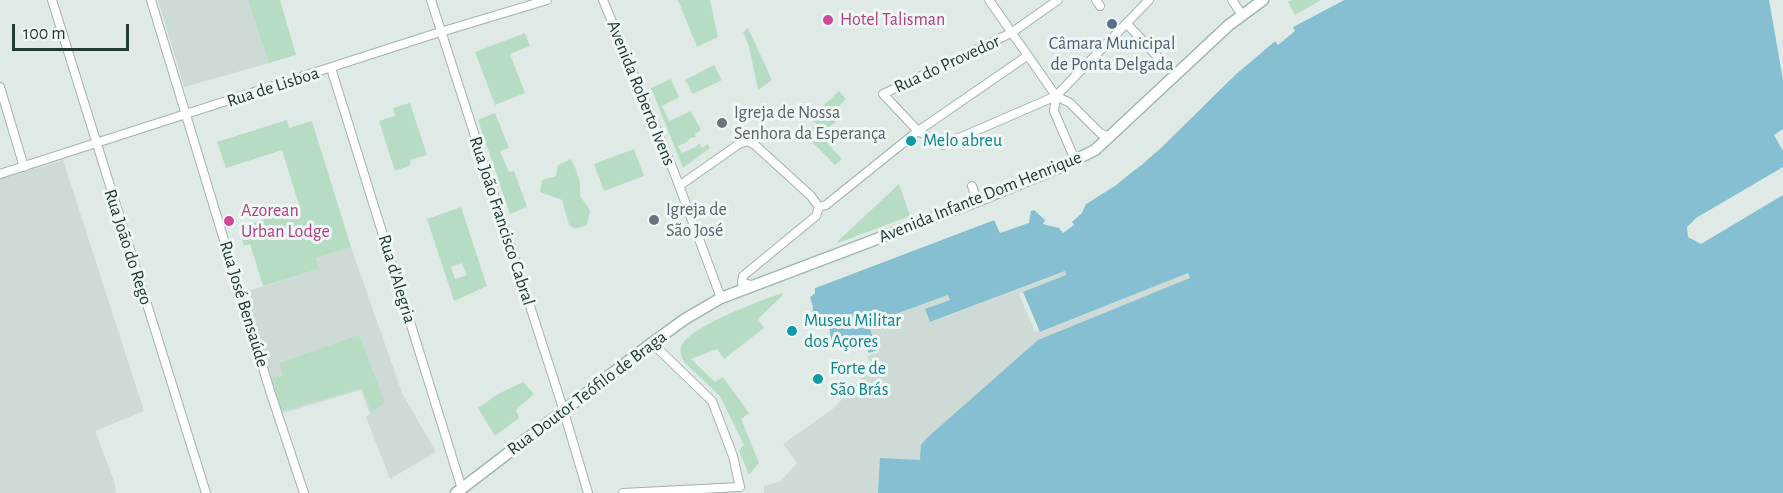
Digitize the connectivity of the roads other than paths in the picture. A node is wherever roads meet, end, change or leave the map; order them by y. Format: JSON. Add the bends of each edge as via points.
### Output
{"nodes":[{"id":1,"x":51,"y":0,"type":"edge"},
{"id":2,"x":151,"y":0,"type":"edge"},
{"id":3,"x":430,"y":0,"type":"edge"},
{"id":4,"x":547,"y":0,"type":"edge"},
{"id":5,"x":603,"y":0,"type":"edge"},
{"id":6,"x":989,"y":0,"type":"edge"},
{"id":7,"x":1058,"y":0,"type":"edge"},
{"id":8,"x":1149,"y":0,"type":"edge"},
{"id":9,"x":1232,"y":0,"type":"edge"},
{"id":10,"x":1263,"y":0,"type":"edge"},
{"id":11,"x":1242,"y":15,"type":"junction"},
{"id":12,"x":1127,"y":24,"type":"junction"},
{"id":13,"x":440,"y":33,"type":"junction"},
{"id":14,"x":1011,"y":33,"type":"junction"},
{"id":15,"x":1027,"y":56,"type":"junction"},
{"id":16,"x":1157,"y":56,"type":"dead end"},
{"id":17,"x":331,"y":68,"type":"junction"},
{"id":18,"x":0,"y":87,"type":"edge"},
{"id":19,"x":1056,"y":96,"type":"junction"},
{"id":20,"x":186,"y":114,"type":"junction"},
{"id":21,"x":918,"y":131,"type":"junction"},
{"id":22,"x":1109,"y":137,"type":"junction"},
{"id":23,"x":95,"y":143,"type":"junction"},
{"id":24,"x":1075,"y":160,"type":"junction"},
{"id":25,"x":24,"y":167,"type":"junction"},
{"id":26,"x":0,"y":174,"type":"edge"},
{"id":27,"x":679,"y":186,"type":"junction"},
{"id":28,"x":972,"y":186,"type":"dead end"},
{"id":29,"x":977,"y":201,"type":"junction"},
{"id":30,"x":819,"y":207,"type":"junction"},
{"id":31,"x":751,"y":285,"type":"junction"},
{"id":32,"x":720,"y":298,"type":"junction"},
{"id":33,"x":652,"y":343,"type":"junction"},
{"id":34,"x":563,"y":409,"type":"junction"},
{"id":35,"x":459,"y":491,"type":"edge"},
{"id":36,"x":206,"y":493,"type":"edge"},
{"id":37,"x":304,"y":493,"type":"edge"},
{"id":38,"x":588,"y":493,"type":"edge"},
{"id":39,"x":623,"y":493,"type":"edge"}],
"edges":[{"from":1,"to":23,"type":"street","name":"Rua João do Rego"},
{"from":2,"to":20,"type":"street","name":"Rua José Bensaúde"},
{"from":3,"to":13,"type":"street","name":"Rua João Francisco Cabral"},
{"from":4,"to":13,"type":"street","name":"Rua de Lisboa"},
{"from":5,"to":27,"type":"street","name":"Avenida Roberto Ivens"},
{"from":6,"to":14,"type":"street"},
{"from":7,"to":14,"type":"street","name":"Rua do Provedor"},
{"from":8,"to":12,"type":"street"},
{"from":9,"to":11,"type":"street"},
{"from":10,"to":11,"type":"main road","name":"Avenida Infante Dom Henrique"},
{"from":11,"to":22,"type":"main road","name":"Avenida Infante Dom Henrique"},
{"from":12,"to":16,"type":"street"},
{"from":12,"to":19,"type":"street"},
{"from":13,"to":17,"type":"street","name":"Rua de Lisboa"},
{"from":13,"to":34,"type":"street","name":"Rua João Francisco Cabral"},
{"from":14,"to":15,"type":"street"},
{"from":14,"to":21,"type":"street","name":"Rua do Provedor","via":[[883,94]]},
{"from":15,"to":19,"type":"street"},
{"from":15,"to":21,"type":"street"},
{"from":17,"to":20,"type":"street","name":"Rua de Lisboa"},
{"from":17,"to":35,"type":"street","name":"Rua d'Alegria"},
{"from":18,"to":25,"type":"street"},
{"from":19,"to":21,"type":"street","via":[[943,145]]},
{"from":19,"to":22,"type":"street","via":[[1070,103]]},
{"from":19,"to":24,"type":"street","via":[[1054,111]]},
{"from":20,"to":23,"type":"street","name":"Rua de Lisboa"},
{"from":20,"to":37,"type":"street","name":"Rua José Bensaúde"},
{"from":21,"to":30,"type":"street"},
{"from":22,"to":24,"type":"main road","name":"Avenida Infante Dom Henrique"},
{"from":23,"to":25,"type":"street","name":"Rua de Lisboa"},
{"from":23,"to":36,"type":"street","name":"Rua João do Rego"},
{"from":24,"to":29,"type":"main road","name":"Avenida Infante Dom Henrique"},
{"from":25,"to":26,"type":"street","name":"Rua de Lisboa"},
{"from":27,"to":30,"type":"street","via":[[748,141]]},
{"from":27,"to":32,"type":"street","name":"Avenida Roberto Ivens"},
{"from":28,"to":29,"type":"street"},
{"from":29,"to":31,"type":"main road","name":"Avenida Infante Dom Henrique"},
{"from":30,"to":31,"type":"street","via":[[816,216],[743,276],[742,282]]},
{"from":31,"to":32,"type":"main road","name":"Avenida Infante Dom Henrique"},
{"from":32,"to":33,"type":"main road","name":"Rua Doutor Teófilo de Braga"},
{"from":33,"to":34,"type":"main road","name":"Rua Doutor Teófilo de Braga"},
{"from":33,"to":39,"type":"street","via":[[712,401],[740,487]]},
{"from":34,"to":35,"type":"main road","name":"Rua Doutor Teófilo de Braga"},
{"from":34,"to":38,"type":"street","name":"Rua João Francisco Cabral"}]}
